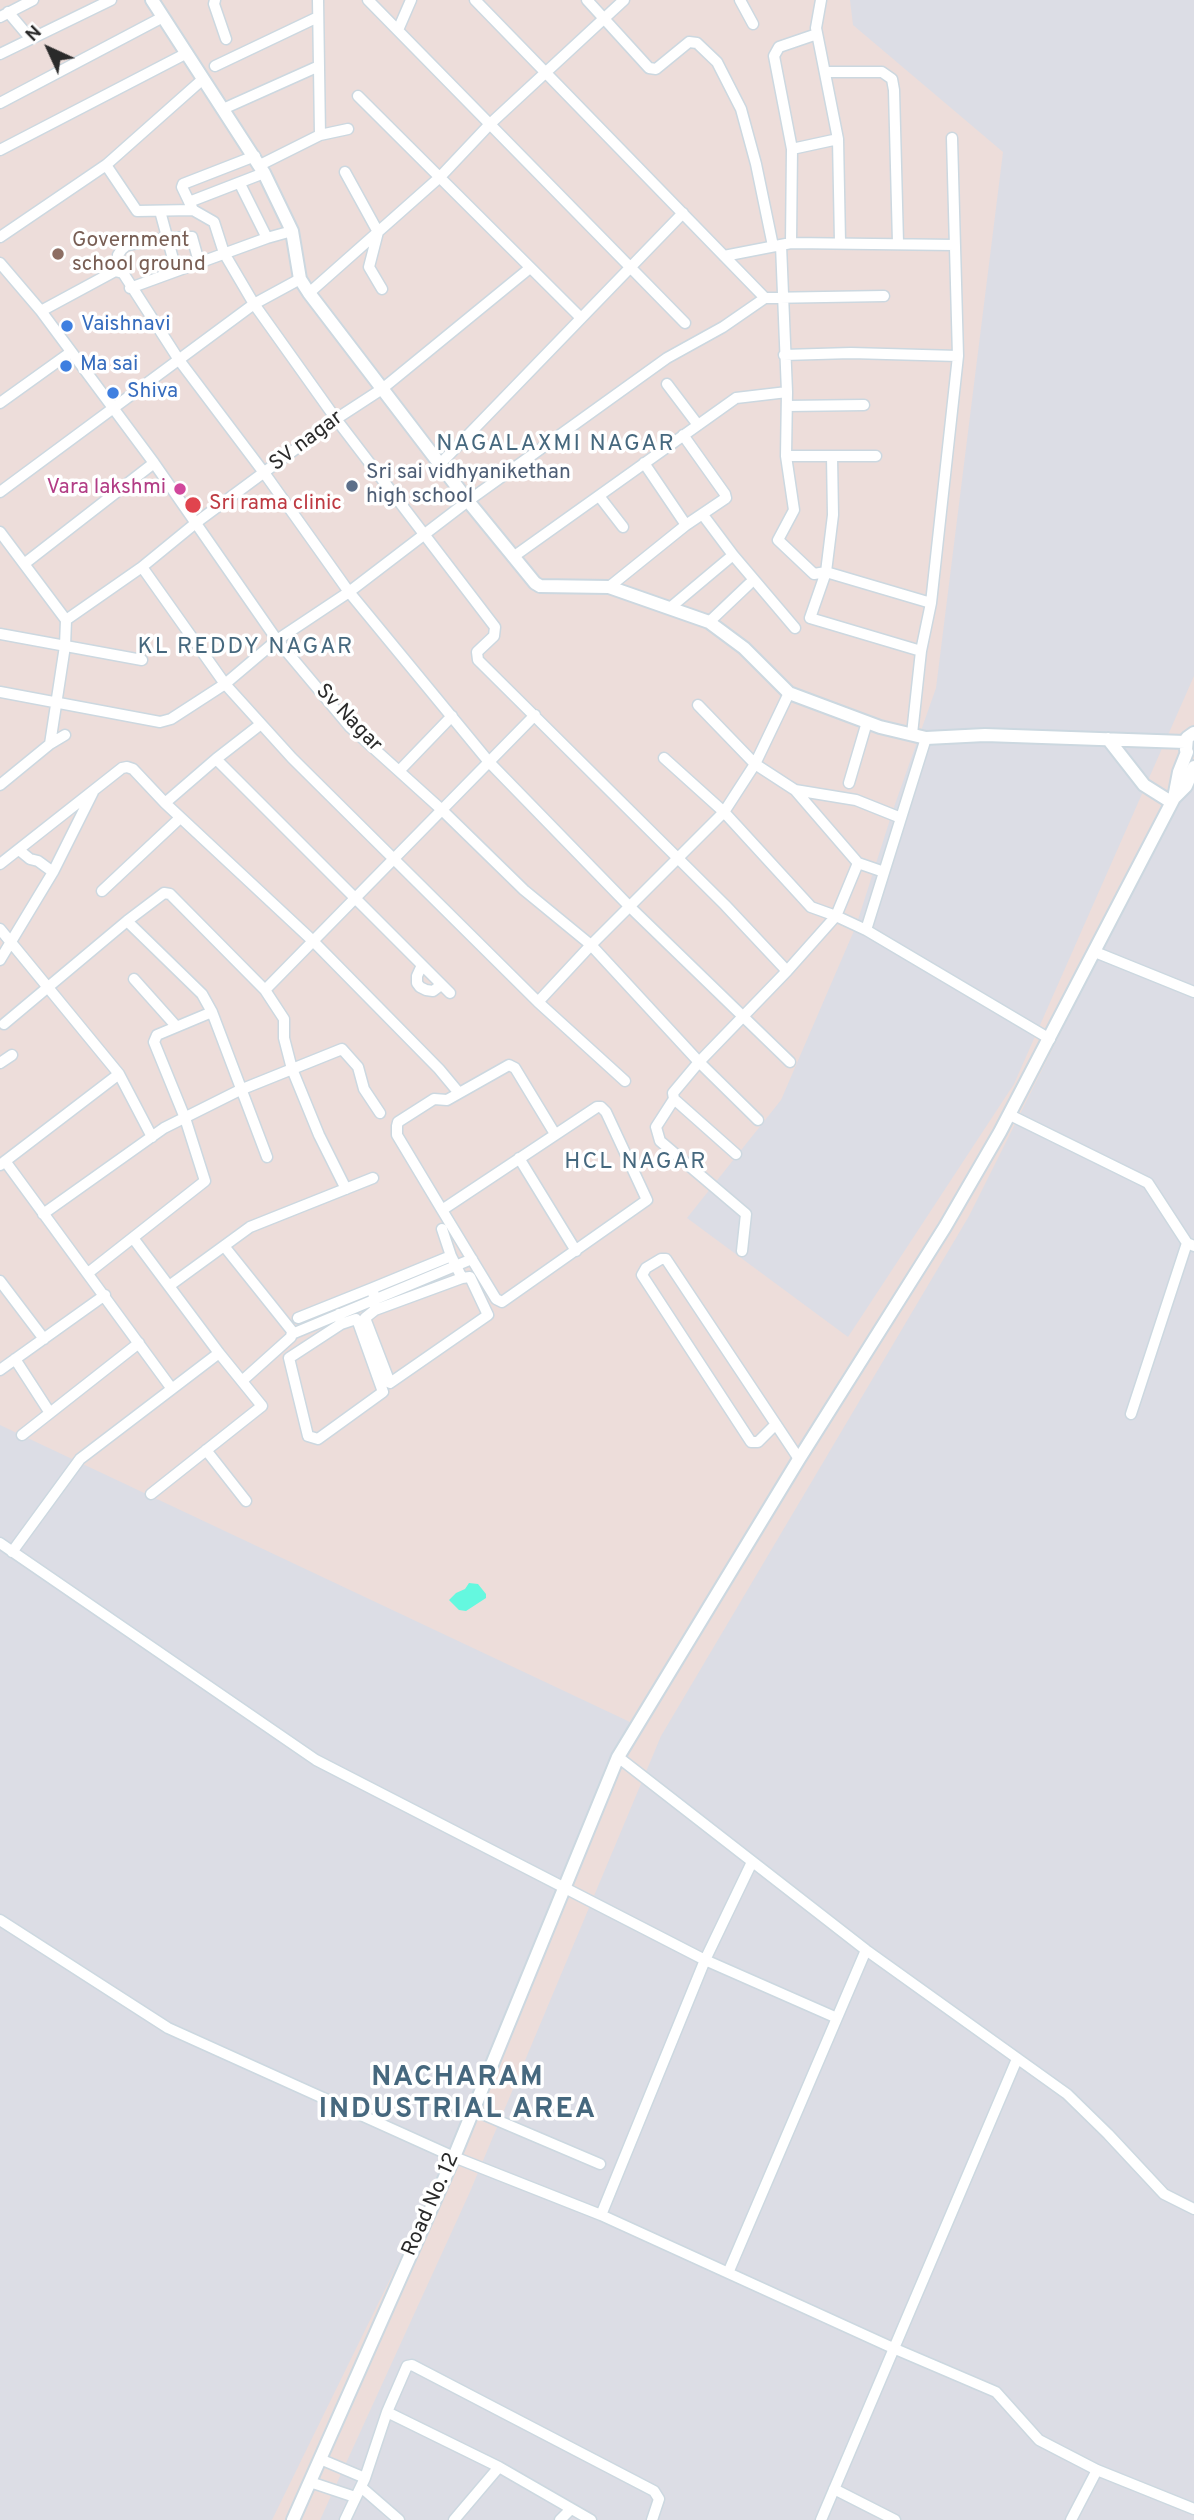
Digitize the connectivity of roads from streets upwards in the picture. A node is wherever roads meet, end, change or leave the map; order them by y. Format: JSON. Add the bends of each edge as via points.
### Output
{"nodes":[{"id":1,"x":33,"y":0,"type":"edge"},
{"id":2,"x":111,"y":0,"type":"edge"},
{"id":3,"x":152,"y":0,"type":"edge"},
{"id":4,"x":215,"y":0,"type":"edge"},
{"id":5,"x":318,"y":0,"type":"edge"},
{"id":6,"x":368,"y":0,"type":"edge"},
{"id":7,"x":411,"y":0,"type":"edge"},
{"id":8,"x":475,"y":0,"type":"edge"},
{"id":9,"x":587,"y":0,"type":"edge"},
{"id":10,"x":624,"y":0,"type":"edge"},
{"id":11,"x":740,"y":0,"type":"edge"},
{"id":12,"x":821,"y":0,"type":"edge"},
{"id":13,"x":3,"y":12,"type":"edge"},
{"id":14,"x":163,"y":17,"type":"junction"},
{"id":15,"x":318,"y":17,"type":"junction"},
{"id":16,"x":604,"y":17,"type":"junction"},
{"id":17,"x":752,"y":24,"type":"dead end"},
{"id":18,"x":398,"y":30,"type":"junction"},
{"id":19,"x":817,"y":34,"type":"junction"},
{"id":20,"x":30,"y":38,"type":"junction"},
{"id":21,"x":226,"y":39,"type":"dead end"},
{"id":22,"x":187,"y":53,"type":"junction"},
{"id":23,"x":0,"y":54,"type":"edge"},
{"id":24,"x":215,"y":66,"type":"dead end"},
{"id":25,"x":319,"y":66,"type":"junction"},
{"id":26,"x":545,"y":72,"type":"junction"},
{"id":27,"x":826,"y":72,"type":"junction"},
{"id":28,"x":203,"y":79,"type":"junction"},
{"id":29,"x":358,"y":96,"type":"dead end"},
{"id":30,"x":0,"y":103,"type":"edge"},
{"id":31,"x":223,"y":109,"type":"junction"},
{"id":32,"x":491,"y":124,"type":"junction"},
{"id":33,"x":348,"y":129,"type":"dead end"},
{"id":34,"x":320,"y":135,"type":"junction"},
{"id":35,"x":952,"y":138,"type":"dead end"},
{"id":36,"x":838,"y":139,"type":"junction"},
{"id":37,"x":792,"y":149,"type":"junction"},
{"id":38,"x":0,"y":150,"type":"edge"},
{"id":39,"x":106,"y":165,"type":"junction"},
{"id":40,"x":260,"y":165,"type":"junction"},
{"id":41,"x":345,"y":172,"type":"dead end"},
{"id":42,"x":440,"y":177,"type":"junction"},
{"id":43,"x":240,"y":184,"type":"junction"},
{"id":44,"x":191,"y":206,"type":"junction"},
{"id":45,"x":160,"y":211,"type":"junction"},
{"id":46,"x":683,"y":213,"type":"junction"},
{"id":47,"x":292,"y":231,"type":"junction"},
{"id":48,"x":378,"y":232,"type":"junction"},
{"id":49,"x":0,"y":237,"type":"edge"},
{"id":50,"x":166,"y":238,"type":"junction"},
{"id":51,"x":267,"y":238,"type":"junction"},
{"id":52,"x":840,"y":242,"type":"junction"},
{"id":53,"x":898,"y":243,"type":"junction"},
{"id":54,"x":782,"y":244,"type":"junction"},
{"id":55,"x":955,"y":245,"type":"junction"},
{"id":56,"x":224,"y":253,"type":"junction"},
{"id":57,"x":724,"y":256,"type":"junction"},
{"id":58,"x":199,"y":262,"type":"junction"},
{"id":59,"x":0,"y":263,"type":"edge"},
{"id":60,"x":629,"y":266,"type":"junction"},
{"id":61,"x":530,"y":268,"type":"junction"},
{"id":62,"x":176,"y":270,"type":"junction"},
{"id":63,"x":119,"y":271,"type":"junction"},
{"id":64,"x":300,"y":279,"type":"junction"},
{"id":65,"x":130,"y":288,"type":"junction"},
{"id":66,"x":382,"y":289,"type":"dead end"},
{"id":67,"x":309,"y":293,"type":"junction"},
{"id":68,"x":884,"y":296,"type":"dead end"},
{"id":69,"x":765,"y":298,"type":"junction"},
{"id":70,"x":785,"y":299,"type":"junction"},
{"id":71,"x":254,"y":304,"type":"junction"},
{"id":72,"x":41,"y":311,"type":"junction"},
{"id":73,"x":580,"y":317,"type":"junction"},
{"id":74,"x":685,"y":323,"type":"dead end"},
{"id":75,"x":71,"y":352,"type":"junction"},
{"id":76,"x":784,"y":355,"type":"junction"},
{"id":77,"x":958,"y":356,"type":"junction"},
{"id":78,"x":179,"y":360,"type":"junction"},
{"id":79,"x":667,"y":384,"type":"dead end"},
{"id":80,"x":382,"y":389,"type":"junction"},
{"id":81,"x":787,"y":392,"type":"junction"},
{"id":82,"x":0,"y":403,"type":"edge"},
{"id":83,"x":864,"y":405,"type":"dead end"},
{"id":84,"x":787,"y":406,"type":"junction"},
{"id":85,"x":113,"y":409,"type":"junction"},
{"id":86,"x":336,"y":419,"type":"junction"},
{"id":87,"x":698,"y":425,"type":"junction"},
{"id":88,"x":683,"y":435,"type":"junction"},
{"id":89,"x":786,"y":456,"type":"junction"},
{"id":90,"x":832,"y":456,"type":"junction"},
{"id":91,"x":876,"y":456,"type":"dead end"},
{"id":92,"x":154,"y":463,"type":"junction"},
{"id":93,"x":441,"y":463,"type":"junction"},
{"id":94,"x":644,"y":463,"type":"junction"},
{"id":95,"x":265,"y":474,"type":"junction"},
{"id":96,"x":0,"y":492,"type":"edge"},
{"id":97,"x":598,"y":496,"type":"junction"},
{"id":98,"x":468,"y":501,"type":"junction"},
{"id":99,"x":703,"y":514,"type":"junction"},
{"id":100,"x":197,"y":522,"type":"junction"},
{"id":101,"x":686,"y":525,"type":"junction"},
{"id":102,"x":623,"y":527,"type":"dead end"},
{"id":103,"x":0,"y":533,"type":"edge"},
{"id":104,"x":426,"y":535,"type":"junction"},
{"id":105,"x":733,"y":555,"type":"junction"},
{"id":106,"x":513,"y":557,"type":"junction"},
{"id":107,"x":24,"y":564,"type":"junction"},
{"id":108,"x":142,"y":567,"type":"junction"},
{"id":109,"x":826,"y":572,"type":"junction"},
{"id":110,"x":749,"y":584,"type":"dead end"},
{"id":111,"x":609,"y":587,"type":"junction"},
{"id":112,"x":349,"y":592,"type":"junction"},
{"id":113,"x":931,"y":603,"type":"junction"},
{"id":114,"x":671,"y":607,"type":"junction"},
{"id":115,"x":66,"y":620,"type":"junction"},
{"id":116,"x":709,"y":622,"type":"junction"},
{"id":117,"x":796,"y":628,"type":"dead end"},
{"id":118,"x":0,"y":634,"type":"edge"},
{"id":119,"x":277,"y":640,"type":"junction"},
{"id":120,"x":65,"y":646,"type":"junction"},
{"id":121,"x":921,"y":651,"type":"junction"},
{"id":122,"x":142,"y":660,"type":"dead end"},
{"id":123,"x":225,"y":684,"type":"junction"},
{"id":124,"x":0,"y":692,"type":"edge"},
{"id":125,"x":789,"y":693,"type":"junction"},
{"id":126,"x":56,"y":704,"type":"junction"},
{"id":127,"x":698,"y":705,"type":"dead end"},
{"id":128,"x":534,"y":715,"type":"junction"},
{"id":129,"x":452,"y":716,"type":"junction"},
{"id":130,"x":867,"y":722,"type":"junction"},
{"id":131,"x":261,"y":724,"type":"junction"},
{"id":132,"x":912,"y":734,"type":"junction"},
{"id":133,"x":65,"y":735,"type":"dead end"},
{"id":134,"x":926,"y":738,"type":"junction"},
{"id":135,"x":1108,"y":739,"type":"junction"},
{"id":136,"x":50,"y":744,"type":"junction"},
{"id":137,"x":1190,"y":746,"type":"edge"},
{"id":138,"x":664,"y":758,"type":"dead end"},
{"id":139,"x":216,"y":759,"type":"junction"},
{"id":140,"x":489,"y":762,"type":"junction"},
{"id":141,"x":755,"y":764,"type":"junction"},
{"id":142,"x":1194,"y":767,"type":"edge"},
{"id":143,"x":399,"y":771,"type":"junction"},
{"id":144,"x":849,"y":783,"type":"dead end"},
{"id":145,"x":0,"y":785,"type":"edge"},
{"id":146,"x":95,"y":787,"type":"junction"},
{"id":147,"x":796,"y":790,"type":"junction"},
{"id":148,"x":1173,"y":800,"type":"junction"},
{"id":149,"x":165,"y":803,"type":"junction"},
{"id":150,"x":442,"y":810,"type":"junction"},
{"id":151,"x":724,"y":812,"type":"junction"},
{"id":152,"x":180,"y":818,"type":"junction"},
{"id":153,"x":901,"y":818,"type":"junction"},
{"id":154,"x":19,"y":849,"type":"junction"},
{"id":155,"x":394,"y":859,"type":"junction"},
{"id":156,"x":678,"y":860,"type":"junction"},
{"id":157,"x":858,"y":863,"type":"junction"},
{"id":158,"x":0,"y":864,"type":"edge"},
{"id":159,"x":52,"y":872,"type":"junction"},
{"id":160,"x":884,"y":872,"type":"junction"},
{"id":161,"x":102,"y":891,"type":"dead end"},
{"id":162,"x":356,"y":897,"type":"junction"},
{"id":163,"x":630,"y":907,"type":"junction"},
{"id":164,"x":836,"y":916,"type":"junction"},
{"id":165,"x":127,"y":921,"type":"junction"},
{"id":166,"x":0,"y":929,"type":"edge"},
{"id":167,"x":866,"y":930,"type":"junction"},
{"id":168,"x":313,"y":941,"type":"junction"},
{"id":169,"x":11,"y":943,"type":"junction"},
{"id":170,"x":592,"y":945,"type":"junction"},
{"id":171,"x":1095,"y":952,"type":"junction"},
{"id":172,"x":0,"y":960,"type":"edge"},
{"id":173,"x":422,"y":965,"type":"junction"},
{"id":174,"x":788,"y":971,"type":"junction"},
{"id":175,"x":134,"y":979,"type":"dead end"},
{"id":176,"x":441,"y":985,"type":"junction"},
{"id":177,"x":49,"y":986,"type":"junction"},
{"id":178,"x":265,"y":990,"type":"junction"},
{"id":179,"x":1194,"y":992,"type":"edge"},
{"id":180,"x":450,"y":993,"type":"dead end"},
{"id":181,"x":538,"y":1002,"type":"junction"},
{"id":182,"x":212,"y":1012,"type":"junction"},
{"id":183,"x":745,"y":1016,"type":"junction"},
{"id":184,"x":4,"y":1024,"type":"dead end"},
{"id":185,"x":176,"y":1026,"type":"junction"},
{"id":186,"x":1050,"y":1039,"type":"junction"},
{"id":187,"x":12,"y":1055,"type":"dead end"},
{"id":188,"x":699,"y":1062,"type":"junction"},
{"id":189,"x":790,"y":1062,"type":"dead end"},
{"id":190,"x":0,"y":1063,"type":"edge"},
{"id":191,"x":292,"y":1069,"type":"junction"},
{"id":192,"x":119,"y":1074,"type":"junction"},
{"id":193,"x":625,"y":1081,"type":"dead end"},
{"id":194,"x":240,"y":1090,"type":"junction"},
{"id":195,"x":459,"y":1093,"type":"junction"},
{"id":196,"x":674,"y":1099,"type":"junction"},
{"id":197,"x":380,"y":1113,"type":"dead end"},
{"id":198,"x":1010,"y":1115,"type":"junction"},
{"id":199,"x":185,"y":1118,"type":"junction"},
{"id":200,"x":758,"y":1120,"type":"dead end"},
{"id":201,"x":555,"y":1134,"type":"junction"},
{"id":202,"x":152,"y":1137,"type":"junction"},
{"id":203,"x":736,"y":1154,"type":"dead end"},
{"id":204,"x":267,"y":1157,"type":"dead end"},
{"id":205,"x":519,"y":1158,"type":"junction"},
{"id":206,"x":2,"y":1163,"type":"edge"},
{"id":207,"x":373,"y":1178,"type":"dead end"},
{"id":208,"x":346,"y":1189,"type":"junction"},
{"id":209,"x":442,"y":1210,"type":"junction"},
{"id":210,"x":43,"y":1214,"type":"junction"},
{"id":211,"x":442,"y":1229,"type":"dead end"},
{"id":212,"x":133,"y":1238,"type":"junction"},
{"id":213,"x":1191,"y":1244,"type":"edge"},
{"id":214,"x":224,"y":1246,"type":"junction"},
{"id":215,"x":576,"y":1251,"type":"junction"},
{"id":216,"x":742,"y":1251,"type":"dead end"},
{"id":217,"x":451,"y":1256,"type":"junction"},
{"id":218,"x":472,"y":1259,"type":"junction"},
{"id":219,"x":456,"y":1267,"type":"junction"},
{"id":220,"x":88,"y":1273,"type":"junction"},
{"id":221,"x":462,"y":1278,"type":"junction"},
{"id":222,"x":0,"y":1281,"type":"edge"},
{"id":223,"x":169,"y":1286,"type":"junction"},
{"id":224,"x":373,"y":1288,"type":"junction"},
{"id":225,"x":104,"y":1294,"type":"junction"},
{"id":226,"x":375,"y":1305,"type":"junction"},
{"id":227,"x":298,"y":1318,"type":"dead end"},
{"id":228,"x":340,"y":1319,"type":"junction"},
{"id":229,"x":292,"y":1334,"type":"junction"},
{"id":230,"x":44,"y":1339,"type":"junction"},
{"id":231,"x":139,"y":1343,"type":"junction"},
{"id":232,"x":219,"y":1353,"type":"junction"},
{"id":233,"x":15,"y":1359,"type":"junction"},
{"id":234,"x":0,"y":1370,"type":"edge"},
{"id":235,"x":242,"y":1381,"type":"junction"},
{"id":236,"x":172,"y":1389,"type":"junction"},
{"id":237,"x":50,"y":1413,"type":"junction"},
{"id":238,"x":1131,"y":1414,"type":"dead end"},
{"id":239,"x":775,"y":1425,"type":"junction"},
{"id":240,"x":22,"y":1435,"type":"dead end"},
{"id":241,"x":206,"y":1450,"type":"junction"},
{"id":242,"x":799,"y":1459,"type":"junction"},
{"id":243,"x":150,"y":1494,"type":"dead end"},
{"id":244,"x":246,"y":1501,"type":"dead end"},
{"id":245,"x":0,"y":1543,"type":"edge"},
{"id":246,"x":12,"y":1552,"type":"junction"},
{"id":247,"x":618,"y":1757,"type":"junction"},
{"id":248,"x":752,"y":1862,"type":"junction"},
{"id":249,"x":565,"y":1888,"type":"junction"},
{"id":250,"x":0,"y":1920,"type":"edge"},
{"id":251,"x":866,"y":1950,"type":"junction"},
{"id":252,"x":705,"y":1961,"type":"junction"},
{"id":253,"x":837,"y":2018,"type":"junction"},
{"id":254,"x":1017,"y":2059,"type":"junction"},
{"id":255,"x":473,"y":2110,"type":"junction"},
{"id":256,"x":454,"y":2157,"type":"junction"},
{"id":257,"x":600,"y":2164,"type":"dead end"},
{"id":258,"x":1194,"y":2209,"type":"edge"},
{"id":259,"x":601,"y":2215,"type":"junction"},
{"id":260,"x":728,"y":2273,"type":"junction"},
{"id":261,"x":893,"y":2348,"type":"junction"},
{"id":262,"x":387,"y":2412,"type":"junction"},
{"id":263,"x":320,"y":2459,"type":"junction"},
{"id":264,"x":499,"y":2467,"type":"junction"},
{"id":265,"x":1097,"y":2470,"type":"junction"},
{"id":266,"x":310,"y":2482,"type":"junction"},
{"id":267,"x":363,"y":2483,"type":"junction"},
{"id":268,"x":834,"y":2489,"type":"junction"},
{"id":269,"x":355,"y":2497,"type":"junction"},
{"id":270,"x":571,"y":2509,"type":"junction"},
{"id":271,"x":1194,"y":2509,"type":"edge"},
{"id":272,"x":293,"y":2520,"type":"edge"},
{"id":273,"x":345,"y":2520,"type":"edge"},
{"id":274,"x":399,"y":2520,"type":"edge"},
{"id":275,"x":454,"y":2520,"type":"edge"},
{"id":276,"x":560,"y":2520,"type":"edge"},
{"id":277,"x":591,"y":2520,"type":"edge"},
{"id":278,"x":652,"y":2520,"type":"edge"},
{"id":279,"x":821,"y":2520,"type":"edge"},
{"id":280,"x":895,"y":2520,"type":"edge"},
{"id":281,"x":1071,"y":2520,"type":"edge"}],
"edges":[{"from":1,"to":13,"type":"street"},
{"from":2,"to":20,"type":"street"},
{"from":3,"to":14,"type":"street"},
{"from":4,"to":21,"type":"street"},
{"from":5,"to":15,"type":"street"},
{"from":6,"to":18,"type":"street"},
{"from":7,"to":18,"type":"street"},
{"from":8,"to":26,"type":"street"},
{"from":9,"to":16,"type":"street"},
{"from":10,"to":16,"type":"street"},
{"from":11,"to":17,"type":"street"},
{"from":12,"to":19,"type":"street"},
{"from":13,"to":20,"type":"street"},
{"from":14,"to":22,"type":"street"},
{"from":14,"to":30,"type":"street"},
{"from":15,"to":24,"type":"street"},
{"from":15,"to":25,"type":"street"},
{"from":16,"to":26,"type":"street"},
{"from":16,"to":54,"type":"street","via":[[649,68],[656,69],[688,42],[697,43],[717,62],[741,109]]},
{"from":18,"to":32,"type":"street"},
{"from":19,"to":27,"type":"street"},
{"from":19,"to":37,"type":"street","via":[[779,47],[774,56]]},
{"from":20,"to":23,"type":"street"},
{"from":22,"to":28,"type":"street"},
{"from":22,"to":38,"type":"street"},
{"from":25,"to":31,"type":"street"},
{"from":25,"to":34,"type":"street"},
{"from":26,"to":32,"type":"street"},
{"from":26,"to":46,"type":"street"},
{"from":27,"to":36,"type":"street"},
{"from":27,"to":53,"type":"street","via":[[882,72],[892,79]]},
{"from":28,"to":31,"type":"street"},
{"from":28,"to":39,"type":"street"},
{"from":29,"to":42,"type":"street"},
{"from":31,"to":40,"type":"street"},
{"from":32,"to":42,"type":"street"},
{"from":32,"to":60,"type":"street"},
{"from":33,"to":34,"type":"street"},
{"from":34,"to":40,"type":"street"},
{"from":35,"to":55,"type":"street"},
{"from":36,"to":37,"type":"street"},
{"from":36,"to":52,"type":"street"},
{"from":37,"to":54,"type":"street"},
{"from":39,"to":45,"type":"street","via":[[137,211]]},
{"from":39,"to":49,"type":"street"},
{"from":40,"to":43,"type":"street"},
{"from":40,"to":44,"type":"street","via":[[186,182],[182,187]]},
{"from":40,"to":47,"type":"street"},
{"from":41,"to":48,"type":"street"},
{"from":42,"to":48,"type":"street"},
{"from":42,"to":61,"type":"street"},
{"from":43,"to":44,"type":"street"},
{"from":43,"to":51,"type":"street"},
{"from":44,"to":45,"type":"street"},
{"from":44,"to":56,"type":"street","via":[[214,222]]},
{"from":45,"to":50,"type":"street"},
{"from":46,"to":57,"type":"street"},
{"from":46,"to":60,"type":"street"},
{"from":47,"to":51,"type":"street"},
{"from":47,"to":64,"type":"street"},
{"from":48,"to":66,"type":"street","via":[[369,267]]},
{"from":48,"to":67,"type":"street"},
{"from":50,"to":58,"type":"street","via":[[192,237]]},
{"from":50,"to":62,"type":"street"},
{"from":50,"to":63,"type":"street","via":[[122,249]]},
{"from":51,"to":56,"type":"street"},
{"from":52,"to":53,"type":"street"},
{"from":52,"to":54,"type":"street"},
{"from":53,"to":55,"type":"street"},
{"from":54,"to":57,"type":"street"},
{"from":54,"to":70,"type":"street"},
{"from":55,"to":77,"type":"street"},
{"from":56,"to":58,"type":"street"},
{"from":56,"to":71,"type":"street"},
{"from":57,"to":69,"type":"street"},
{"from":58,"to":62,"type":"street"},
{"from":59,"to":72,"type":"street","name":"Sv Nagar"},
{"from":60,"to":73,"type":"street"},
{"from":60,"to":74,"type":"street"},
{"from":61,"to":73,"type":"street"},
{"from":61,"to":80,"type":"street","name":"SV nagar"},
{"from":62,"to":65,"type":"street"},
{"from":63,"to":65,"type":"street"},
{"from":63,"to":72,"type":"street"},
{"from":64,"to":67,"type":"street"},
{"from":64,"to":71,"type":"street"},
{"from":65,"to":78,"type":"street"},
{"from":67,"to":80,"type":"street"},
{"from":68,"to":70,"type":"street"},
{"from":69,"to":70,"type":"street"},
{"from":69,"to":98,"type":"street","via":[[667,358]]},
{"from":70,"to":76,"type":"street"},
{"from":71,"to":78,"type":"street"},
{"from":71,"to":86,"type":"street"},
{"from":72,"to":75,"type":"street","name":"Sv Nagar"},
{"from":73,"to":93,"type":"street"},
{"from":75,"to":82,"type":"street"},
{"from":75,"to":85,"type":"street","name":"Sv Nagar"},
{"from":76,"to":77,"type":"street"},
{"from":76,"to":81,"type":"street"},
{"from":77,"to":113,"type":"street"},
{"from":78,"to":85,"type":"street"},
{"from":78,"to":95,"type":"street"},
{"from":79,"to":87,"type":"street"},
{"from":80,"to":86,"type":"street","name":"SV nagar"},
{"from":80,"to":93,"type":"street"},
{"from":81,"to":84,"type":"street"},
{"from":81,"to":87,"type":"street","via":[[736,398]]},
{"from":83,"to":84,"type":"street"},
{"from":84,"to":89,"type":"street"},
{"from":85,"to":92,"type":"street","name":"Sv Nagar"},
{"from":85,"to":96,"type":"street"},
{"from":86,"to":95,"type":"street","name":"SV nagar"},
{"from":86,"to":104,"type":"street"},
{"from":87,"to":88,"type":"street"},
{"from":88,"to":94,"type":"street"},
{"from":88,"to":99,"type":"street","via":[[726,496]]},
{"from":89,"to":90,"type":"street"},
{"from":89,"to":109,"type":"street","via":[[794,510],[778,540],[814,575]]},
{"from":90,"to":91,"type":"street"},
{"from":90,"to":109,"type":"street","via":[[833,515]]},
{"from":92,"to":100,"type":"street","name":"Sv Nagar"},
{"from":92,"to":107,"type":"street"},
{"from":93,"to":98,"type":"street"},
{"from":94,"to":97,"type":"street"},
{"from":94,"to":101,"type":"street"},
{"from":95,"to":100,"type":"street","name":"SV nagar"},
{"from":95,"to":112,"type":"street"},
{"from":97,"to":102,"type":"street"},
{"from":97,"to":106,"type":"street"},
{"from":98,"to":104,"type":"street"},
{"from":98,"to":106,"type":"street"},
{"from":99,"to":101,"type":"street"},
{"from":99,"to":105,"type":"street"},
{"from":100,"to":108,"type":"street","name":"SV nagar"},
{"from":100,"to":119,"type":"street","name":"Sv Nagar"},
{"from":101,"to":111,"type":"street"},
{"from":103,"to":107,"type":"street"},
{"from":104,"to":112,"type":"street"},
{"from":104,"to":128,"type":"street","via":[[495,627],[494,636],[478,652],[478,660]]},
{"from":105,"to":114,"type":"street"},
{"from":105,"to":117,"type":"street"},
{"from":106,"to":111,"type":"street","via":[[540,586]]},
{"from":107,"to":115,"type":"street"},
{"from":108,"to":115,"type":"street","name":"SV nagar"},
{"from":108,"to":123,"type":"street"},
{"from":109,"to":113,"type":"street"},
{"from":109,"to":121,"type":"street","via":[[810,618]]},
{"from":110,"to":116,"type":"street"},
{"from":111,"to":114,"type":"street"},
{"from":112,"to":119,"type":"street"},
{"from":112,"to":129,"type":"street"},
{"from":113,"to":121,"type":"street"},
{"from":114,"to":116,"type":"street"},
{"from":115,"to":120,"type":"street"},
{"from":116,"to":125,"type":"street","via":[[744,648]]},
{"from":118,"to":120,"type":"street"},
{"from":119,"to":123,"type":"street"},
{"from":119,"to":143,"type":"street","name":"Sv Nagar","via":[[351,727]]},
{"from":120,"to":122,"type":"street"},
{"from":120,"to":126,"type":"street"},
{"from":121,"to":132,"type":"street"},
{"from":123,"to":126,"type":"street","via":[[160,722]]},
{"from":123,"to":131,"type":"street"},
{"from":124,"to":126,"type":"street"},
{"from":125,"to":130,"type":"street"},
{"from":125,"to":141,"type":"street"},
{"from":126,"to":136,"type":"street"},
{"from":127,"to":141,"type":"street"},
{"from":128,"to":140,"type":"street"},
{"from":128,"to":156,"type":"street"},
{"from":129,"to":140,"type":"street"},
{"from":129,"to":143,"type":"street"},
{"from":130,"to":132,"type":"street"},
{"from":130,"to":144,"type":"street"},
{"from":131,"to":139,"type":"street"},
{"from":131,"to":155,"type":"street"},
{"from":132,"to":134,"type":"street"},
{"from":133,"to":136,"type":"street"},
{"from":134,"to":135,"type":"street"},
{"from":134,"to":153,"type":"street"},
{"from":135,"to":137,"type":"street"},
{"from":135,"to":148,"type":"street","via":[[1144,785]]},
{"from":136,"to":145,"type":"street"},
{"from":137,"to":148,"type":"street"},
{"from":138,"to":151,"type":"street"},
{"from":139,"to":149,"type":"street"},
{"from":139,"to":162,"type":"street"},
{"from":140,"to":150,"type":"street"},
{"from":140,"to":163,"type":"street"},
{"from":141,"to":147,"type":"street"},
{"from":141,"to":151,"type":"street"},
{"from":142,"to":148,"type":"street"},
{"from":143,"to":150,"type":"street","name":"Sv Nagar"},
{"from":146,"to":149,"type":"street","via":[[127,767]]},
{"from":146,"to":154,"type":"street"},
{"from":146,"to":159,"type":"street"},
{"from":147,"to":153,"type":"street","via":[[856,800]]},
{"from":147,"to":157,"type":"street"},
{"from":148,"to":171,"type":"street","name":"Road No. 12"},
{"from":149,"to":152,"type":"street"},
{"from":150,"to":155,"type":"street"},
{"from":150,"to":170,"type":"street","name":"Sv Nagar","via":[[523,890]]},
{"from":151,"to":156,"type":"street"},
{"from":151,"to":164,"type":"street","via":[[811,907]]},
{"from":152,"to":161,"type":"street"},
{"from":152,"to":168,"type":"street"},
{"from":153,"to":160,"type":"street"},
{"from":154,"to":158,"type":"street"},
{"from":154,"to":159,"type":"street"},
{"from":155,"to":162,"type":"street"},
{"from":155,"to":181,"type":"street"},
{"from":156,"to":163,"type":"street"},
{"from":156,"to":174,"type":"street"},
{"from":157,"to":160,"type":"street"},
{"from":157,"to":164,"type":"street"},
{"from":159,"to":169,"type":"street"},
{"from":160,"to":167,"type":"street"},
{"from":162,"to":168,"type":"street"},
{"from":162,"to":173,"type":"street"},
{"from":163,"to":170,"type":"street"},
{"from":163,"to":183,"type":"street"},
{"from":164,"to":167,"type":"street"},
{"from":164,"to":174,"type":"street"},
{"from":165,"to":177,"type":"street"},
{"from":165,"to":178,"type":"street","via":[[164,893],[170,894]]},
{"from":165,"to":182,"type":"street","via":[[202,994]]},
{"from":166,"to":169,"type":"street"},
{"from":167,"to":186,"type":"street"},
{"from":168,"to":178,"type":"street"},
{"from":168,"to":195,"type":"street"},
{"from":169,"to":172,"type":"street"},
{"from":169,"to":177,"type":"street"},
{"from":170,"to":181,"type":"street"},
{"from":170,"to":188,"type":"street","name":"Sv Nagar"},
{"from":171,"to":179,"type":"street"},
{"from":171,"to":186,"type":"street","name":"Road No. 12"},
{"from":173,"to":176,"type":"street"},
{"from":173,"to":176,"type":"street","via":[[416,983],[433,991]]},
{"from":174,"to":183,"type":"street"},
{"from":175,"to":185,"type":"street"},
{"from":176,"to":180,"type":"street"},
{"from":177,"to":184,"type":"street"},
{"from":177,"to":192,"type":"street"},
{"from":178,"to":191,"type":"street","via":[[284,1019]]},
{"from":181,"to":193,"type":"street"},
{"from":182,"to":185,"type":"street"},
{"from":182,"to":194,"type":"street"},
{"from":183,"to":188,"type":"street"},
{"from":183,"to":189,"type":"street"},
{"from":185,"to":199,"type":"street","via":[[157,1035],[154,1042]]},
{"from":186,"to":198,"type":"street","name":"Road No. 12"},
{"from":187,"to":190,"type":"street"},
{"from":188,"to":196,"type":"street","via":[[675,1090]]},
{"from":188,"to":200,"type":"street","name":"Sv Nagar"},
{"from":191,"to":194,"type":"street"},
{"from":191,"to":197,"type":"street","via":[[342,1049],[358,1068],[364,1089]]},
{"from":191,"to":208,"type":"street"},
{"from":192,"to":202,"type":"street"},
{"from":192,"to":206,"type":"street"},
{"from":194,"to":199,"type":"street"},
{"from":194,"to":204,"type":"street"},
{"from":195,"to":201,"type":"street","via":[[509,1065]]},
{"from":195,"to":209,"type":"street","via":[[447,1101],[434,1099],[398,1122],[396,1130]]},
{"from":196,"to":203,"type":"street"},
{"from":196,"to":216,"type":"street","via":[[656,1126],[660,1141],[747,1214]]},
{"from":198,"to":213,"type":"street","via":[[1148,1183]]},
{"from":198,"to":242,"type":"street","name":"Road No. 12"},
{"from":199,"to":202,"type":"street"},
{"from":199,"to":212,"type":"street","via":[[205,1181]]},
{"from":201,"to":205,"type":"street"},
{"from":201,"to":215,"type":"street","via":[[601,1107],[647,1200]]},
{"from":202,"to":210,"type":"street"},
{"from":205,"to":209,"type":"street"},
{"from":205,"to":215,"type":"street"},
{"from":206,"to":210,"type":"street"},
{"from":207,"to":208,"type":"street"},
{"from":208,"to":214,"type":"street","via":[[250,1227]]},
{"from":209,"to":218,"type":"street"},
{"from":210,"to":220,"type":"street"},
{"from":211,"to":217,"type":"street"},
{"from":212,"to":220,"type":"street"},
{"from":212,"to":223,"type":"street"},
{"from":213,"to":238,"type":"street"},
{"from":214,"to":223,"type":"street"},
{"from":214,"to":229,"type":"street"},
{"from":215,"to":218,"type":"street","via":[[502,1302]]},
{"from":217,"to":219,"type":"street"},
{"from":217,"to":224,"type":"street"},
{"from":218,"to":219,"type":"street"},
{"from":219,"to":221,"type":"street"},
{"from":219,"to":226,"type":"street"},
{"from":220,"to":225,"type":"street"},
{"from":221,"to":226,"type":"street"},
{"from":221,"to":226,"type":"street","via":[[470,1277],[488,1315],[390,1383],[365,1318]]},
{"from":222,"to":230,"type":"street"},
{"from":223,"to":232,"type":"street"},
{"from":224,"to":226,"type":"street"},
{"from":224,"to":227,"type":"street"},
{"from":225,"to":230,"type":"street"},
{"from":225,"to":231,"type":"street"},
{"from":226,"to":228,"type":"street"},
{"from":228,"to":228,"type":"street","via":[[358,1322],[383,1392],[318,1439],[308,1436],[289,1358]]},
{"from":228,"to":229,"type":"street"},
{"from":229,"to":235,"type":"street"},
{"from":230,"to":233,"type":"street"},
{"from":231,"to":236,"type":"street"},
{"from":231,"to":237,"type":"street"},
{"from":232,"to":235,"type":"street"},
{"from":232,"to":236,"type":"street"},
{"from":233,"to":234,"type":"street"},
{"from":233,"to":237,"type":"street"},
{"from":235,"to":241,"type":"street","via":[[262,1406]]},
{"from":236,"to":246,"type":"street","via":[[80,1460]]},
{"from":237,"to":240,"type":"street"},
{"from":239,"to":239,"type":"street","via":[[758,1442],[751,1442],[642,1275],[646,1268],[666,1259]]},
{"from":239,"to":242,"type":"street"},
{"from":241,"to":243,"type":"street"},
{"from":241,"to":244,"type":"street"},
{"from":242,"to":247,"type":"street","name":"Road No. 12"},
{"from":245,"to":246,"type":"street"},
{"from":246,"to":249,"type":"street","via":[[316,1760]]},
{"from":247,"to":248,"type":"street"},
{"from":247,"to":249,"type":"street","name":"Road No. 12"},
{"from":248,"to":251,"type":"street"},
{"from":248,"to":252,"type":"street"},
{"from":249,"to":252,"type":"street"},
{"from":249,"to":255,"type":"street","name":"Road No. 12"},
{"from":250,"to":256,"type":"street","via":[[168,2028]]},
{"from":251,"to":253,"type":"street"},
{"from":251,"to":254,"type":"street"},
{"from":252,"to":253,"type":"street"},
{"from":252,"to":259,"type":"street"},
{"from":253,"to":260,"type":"street"},
{"from":254,"to":258,"type":"street","via":[[1067,2094],[1164,2194]]},
{"from":254,"to":261,"type":"street"},
{"from":255,"to":256,"type":"street","name":"Road No. 12"},
{"from":255,"to":257,"type":"street"},
{"from":256,"to":259,"type":"street"},
{"from":256,"to":263,"type":"street","name":"Road No. 12"},
{"from":259,"to":260,"type":"street"},
{"from":260,"to":261,"type":"street"},
{"from":261,"to":265,"type":"street","via":[[996,2392],[1039,2440]]},
{"from":261,"to":268,"type":"street"},
{"from":262,"to":264,"type":"street"},
{"from":262,"to":267,"type":"street"},
{"from":262,"to":278,"type":"street","via":[[407,2366],[412,2365],[654,2491],[659,2499]]},
{"from":263,"to":266,"type":"street","name":"Road No. 12"},
{"from":263,"to":267,"type":"street"},
{"from":264,"to":270,"type":"street"},
{"from":264,"to":275,"type":"street"},
{"from":265,"to":271,"type":"street"},
{"from":265,"to":281,"type":"street"},
{"from":266,"to":269,"type":"street"},
{"from":266,"to":272,"type":"street","name":"Road No. 12"},
{"from":267,"to":269,"type":"street"},
{"from":267,"to":274,"type":"street"},
{"from":268,"to":279,"type":"street"},
{"from":268,"to":280,"type":"street"},
{"from":269,"to":273,"type":"street"},
{"from":270,"to":276,"type":"street"},
{"from":270,"to":277,"type":"street"}]}
